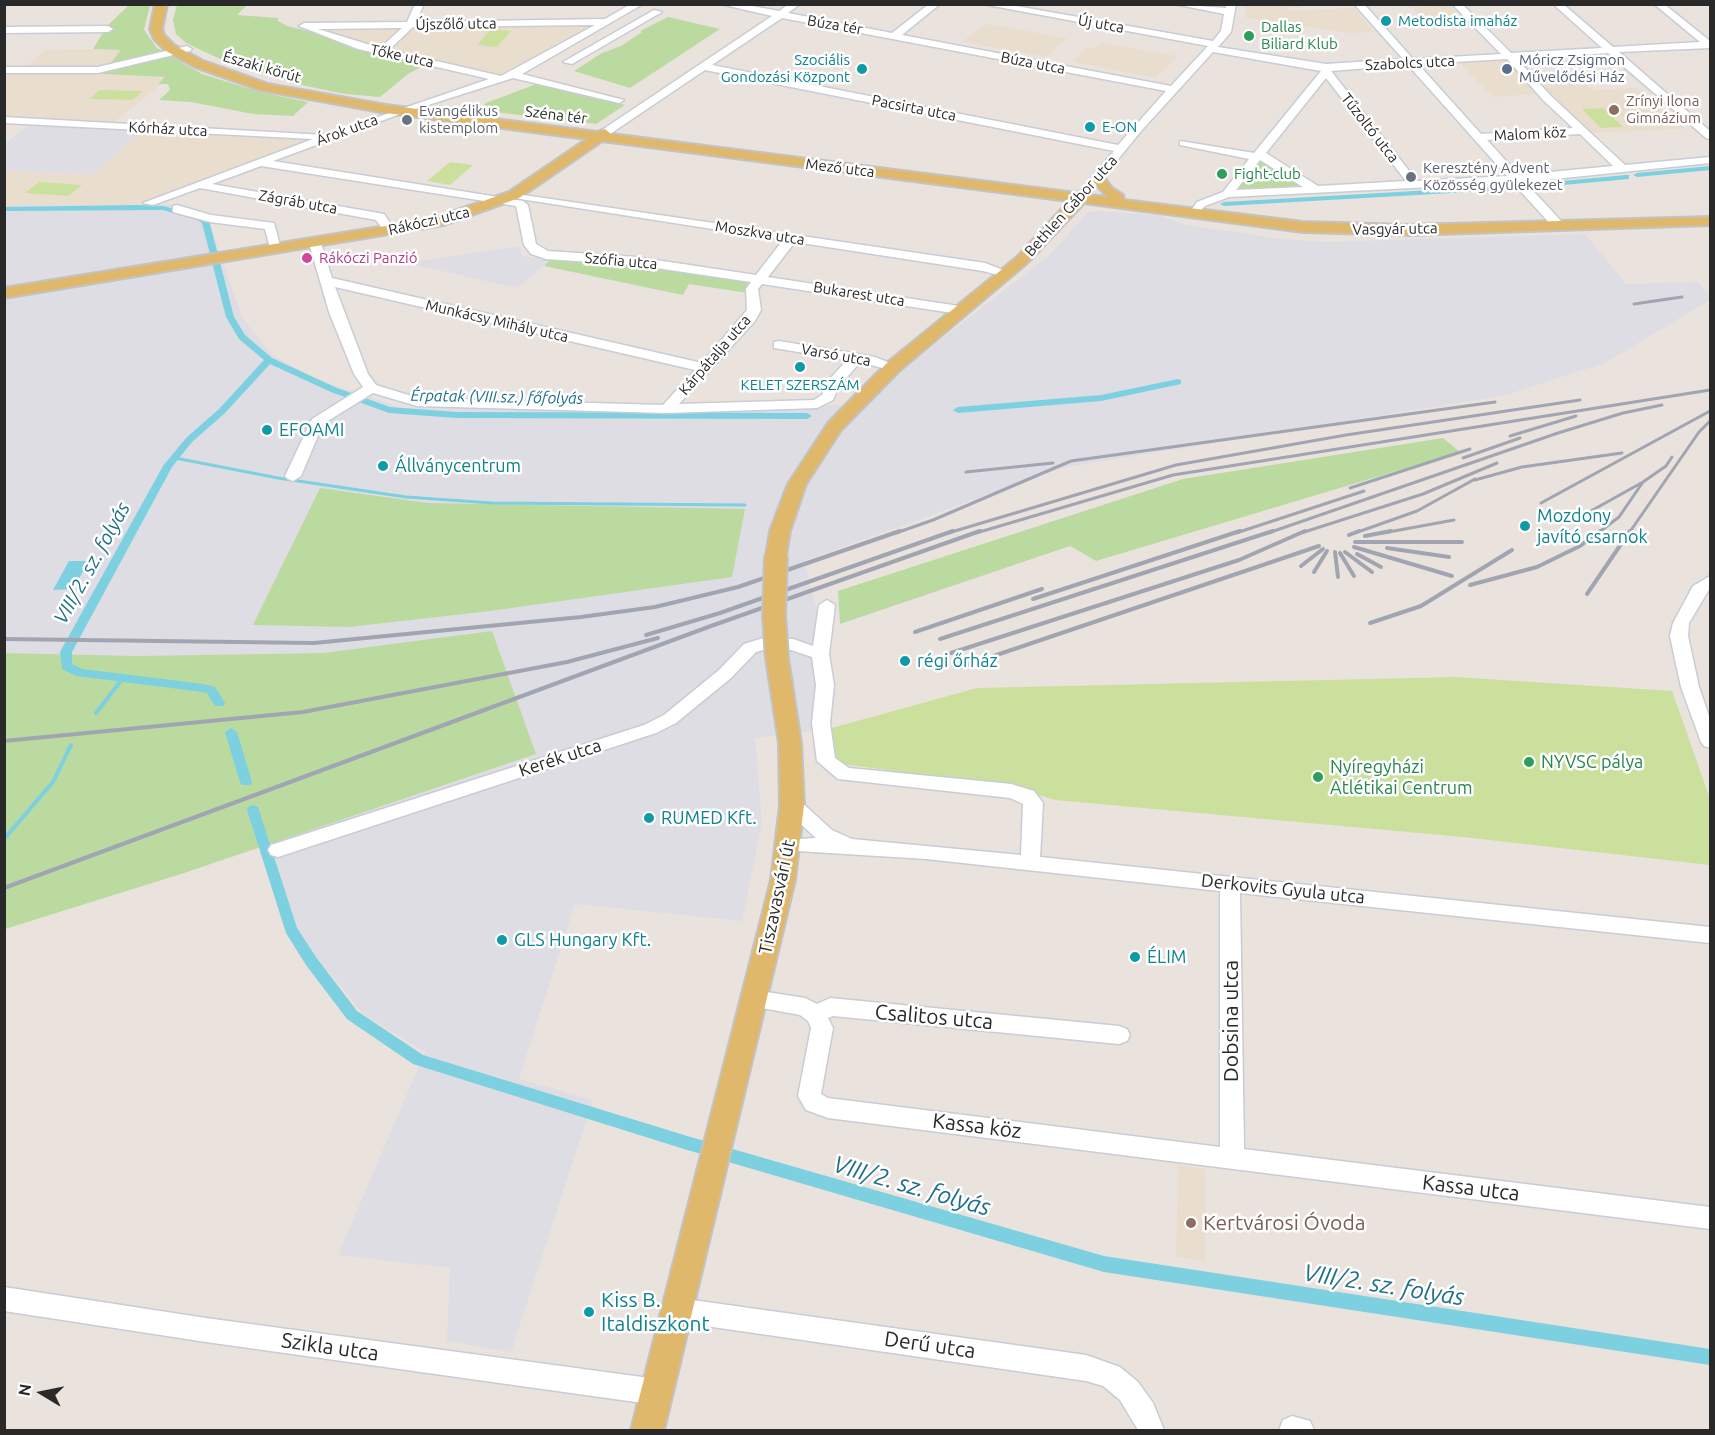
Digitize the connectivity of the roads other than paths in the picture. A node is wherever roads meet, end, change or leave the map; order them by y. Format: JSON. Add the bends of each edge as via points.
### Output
{"nodes":[{"id":1,"x":161,"y":4,"type":"edge"},
{"id":2,"x":171,"y":4,"type":"edge"},
{"id":3,"x":420,"y":4,"type":"edge"},
{"id":4,"x":639,"y":4,"type":"edge"},
{"id":5,"x":724,"y":4,"type":"edge"},
{"id":6,"x":796,"y":4,"type":"edge"},
{"id":7,"x":936,"y":4,"type":"edge"},
{"id":8,"x":986,"y":4,"type":"edge"},
{"id":9,"x":1178,"y":4,"type":"edge"},
{"id":10,"x":1358,"y":4,"type":"edge"},
{"id":11,"x":1456,"y":4,"type":"edge"},
{"id":12,"x":1557,"y":4,"type":"edge"},
{"id":13,"x":1658,"y":4,"type":"edge"},
{"id":14,"x":1231,"y":8,"type":"edge"},
{"id":15,"x":657,"y":12,"type":"dead end"},
{"id":16,"x":780,"y":15,"type":"junction"},
{"id":17,"x":608,"y":22,"type":"junction"},
{"id":18,"x":410,"y":25,"type":"junction"},
{"id":19,"x":304,"y":26,"type":"joint"},
{"id":20,"x":108,"y":29,"type":"dead end"},
{"id":21,"x":4,"y":30,"type":"edge"},
{"id":22,"x":894,"y":36,"type":"junction"},
{"id":23,"x":1710,"y":45,"type":"edge"},
{"id":24,"x":1214,"y":47,"type":"junction"},
{"id":25,"x":182,"y":51,"type":"junction"},
{"id":26,"x":1611,"y":51,"type":"junction"},
{"id":27,"x":382,"y":52,"type":"junction"},
{"id":28,"x":1510,"y":57,"type":"junction"},
{"id":29,"x":568,"y":62,"type":"dead end"},
{"id":30,"x":1412,"y":63,"type":"junction"},
{"id":31,"x":705,"y":67,"type":"junction"},
{"id":32,"x":1326,"y":69,"type":"junction"},
{"id":33,"x":4,"y":70,"type":"edge"},
{"id":34,"x":508,"y":77,"type":"junction"},
{"id":35,"x":1173,"y":89,"type":"junction"},
{"id":36,"x":619,"y":100,"type":"dead end"},
{"id":37,"x":405,"y":110,"type":"junction"},
{"id":38,"x":4,"y":120,"type":"edge"},
{"id":39,"x":1581,"y":131,"type":"junction"},
{"id":40,"x":603,"y":135,"type":"junction"},
{"id":41,"x":332,"y":136,"type":"junction"},
{"id":42,"x":1710,"y":136,"type":"edge"},
{"id":43,"x":1479,"y":137,"type":"junction"},
{"id":44,"x":1184,"y":143,"type":"dead end"},
{"id":45,"x":1122,"y":149,"type":"junction"},
{"id":46,"x":1258,"y":156,"type":"junction"},
{"id":47,"x":1710,"y":160,"type":"edge"},
{"id":48,"x":258,"y":162,"type":"junction"},
{"id":49,"x":1623,"y":169,"type":"junction"},
{"id":50,"x":1098,"y":178,"type":"junction"},
{"id":51,"x":1522,"y":183,"type":"junction"},
{"id":52,"x":1414,"y":184,"type":"junction"},
{"id":53,"x":199,"y":185,"type":"junction"},
{"id":54,"x":1316,"y":189,"type":"junction"},
{"id":55,"x":1040,"y":193,"type":"junction"},
{"id":56,"x":1227,"y":194,"type":"junction"},
{"id":57,"x":1082,"y":196,"type":"junction"},
{"id":58,"x":516,"y":199,"type":"junction"},
{"id":59,"x":1115,"y":200,"type":"junction"},
{"id":60,"x":149,"y":203,"type":"dead end"},
{"id":61,"x":1198,"y":208,"type":"junction"},
{"id":62,"x":177,"y":209,"type":"dead end"},
{"id":63,"x":1069,"y":212,"type":"junction"},
{"id":64,"x":1710,"y":215,"type":"edge"},
{"id":65,"x":1710,"y":221,"type":"edge"},
{"id":66,"x":1556,"y":222,"type":"junction"},
{"id":67,"x":390,"y":231,"type":"junction"},
{"id":68,"x":791,"y":238,"type":"junction"},
{"id":69,"x":315,"y":243,"type":"junction"},
{"id":70,"x":275,"y":249,"type":"junction"},
{"id":71,"x":1005,"y":273,"type":"junction"},
{"id":72,"x":759,"y":279,"type":"junction"},
{"id":73,"x":327,"y":281,"type":"junction"},
{"id":74,"x":4,"y":293,"type":"edge"},
{"id":75,"x":959,"y":310,"type":"junction"},
{"id":76,"x":779,"y":345,"type":"dead end"},
{"id":77,"x":860,"y":360,"type":"junction"},
{"id":78,"x":893,"y":367,"type":"junction"},
{"id":79,"x":706,"y":368,"type":"junction"},
{"id":80,"x":877,"y":381,"type":"joint"},
{"id":81,"x":371,"y":388,"type":"junction"},
{"id":82,"x":667,"y":409,"type":"junction"},
{"id":83,"x":293,"y":476,"type":"dead end"},
{"id":84,"x":1709,"y":581,"type":"edge"},
{"id":85,"x":827,"y":605,"type":"dead end"},
{"id":86,"x":820,"y":654,"type":"junction"},
{"id":87,"x":1710,"y":742,"type":"edge"},
{"id":88,"x":792,"y":805,"type":"junction"},
{"id":89,"x":788,"y":845,"type":"junction"},
{"id":90,"x":855,"y":846,"type":"junction"},
{"id":91,"x":278,"y":850,"type":"dead end"},
{"id":92,"x":1030,"y":862,"type":"junction"},
{"id":93,"x":1230,"y":884,"type":"junction"},
{"id":94,"x":1710,"y":935,"type":"edge"},
{"id":95,"x":754,"y":999,"type":"junction"},
{"id":96,"x":816,"y":1015,"type":"junction"},
{"id":97,"x":1119,"y":1035,"type":"dead end"},
{"id":98,"x":1232,"y":1158,"type":"junction"},
{"id":99,"x":1710,"y":1218,"type":"edge"},
{"id":100,"x":4,"y":1299,"type":"edge"},
{"id":101,"x":678,"y":1310,"type":"junction"},
{"id":102,"x":657,"y":1392,"type":"junction"},
{"id":103,"x":647,"y":1431,"type":"edge"},
{"id":104,"x":1151,"y":1431,"type":"edge"}],
"edges":[{"from":1,"to":25,"type":"main road","name":"Északi körút","via":[[156,29],[163,43]]},
{"from":2,"to":25,"type":"main road","name":"Északi körút","via":[[168,31]]},
{"from":3,"to":18,"type":"street"},
{"from":4,"to":17,"type":"street","name":"Árok utca"},
{"from":5,"to":16,"type":"street","name":"Búza tér"},
{"from":6,"to":16,"type":"street","name":"Rákóczi utca"},
{"from":7,"to":22,"type":"street"},
{"from":8,"to":24,"type":"street","name":"Új utca"},
{"from":9,"to":14,"type":"street"},
{"from":10,"to":30,"type":"street"},
{"from":11,"to":28,"type":"street"},
{"from":12,"to":26,"type":"street"},
{"from":13,"to":23,"type":"street"},
{"from":14,"to":24,"type":"street","name":"Bethlen Gábor utca","via":[[1226,32]]},
{"from":15,"to":29,"type":"street"},
{"from":16,"to":22,"type":"street","name":"Búza tér"},
{"from":16,"to":31,"type":"street","name":"Rákóczi utca"},
{"from":17,"to":18,"type":"street","name":"Újszőlő utca"},
{"from":17,"to":34,"type":"street","name":"Árok utca"},
{"from":18,"to":19,"type":"street","name":"Újszőlő utca"},
{"from":18,"to":27,"type":"street"},
{"from":19,"to":27,"type":"street","name":"Tőke utca","via":[[333,39]]},
{"from":20,"to":21,"type":"street"},
{"from":22,"to":35,"type":"street","name":"Búza utca"},
{"from":23,"to":26,"type":"street","name":"Szabolcs utca"},
{"from":24,"to":32,"type":"street","name":"Szabolcs utca"},
{"from":24,"to":35,"type":"street","name":"Bethlen Gábor utca"},
{"from":25,"to":33,"type":"street","via":[[98,70]]},
{"from":25,"to":37,"type":"main road","name":"Északi körút","via":[[223,74],[265,87]]},
{"from":26,"to":28,"type":"street","name":"Szabolcs utca"},
{"from":26,"to":42,"type":"street"},
{"from":27,"to":34,"type":"street","name":"Tőke utca"},
{"from":28,"to":30,"type":"street","name":"Szabolcs utca"},
{"from":28,"to":39,"type":"street"},
{"from":30,"to":32,"type":"street","name":"Szabolcs utca"},
{"from":30,"to":43,"type":"street"},
{"from":31,"to":40,"type":"street","name":"Rákóczi utca"},
{"from":31,"to":45,"type":"street","name":"Pacsirta utca"},
{"from":32,"to":46,"type":"street"},
{"from":32,"to":52,"type":"street","name":"Tűzoltó utca"},
{"from":34,"to":36,"type":"street","name":"Széna tér"},
{"from":34,"to":37,"type":"street","name":"Árok utca"},
{"from":35,"to":45,"type":"street","name":"Bethlen Gábor utca"},
{"from":37,"to":40,"type":"main road","name":"Széna tér"},
{"from":37,"to":41,"type":"street","name":"Árok utca"},
{"from":38,"to":41,"type":"street","name":"Kórház utca"},
{"from":39,"to":43,"type":"street","name":"Malom köz"},
{"from":39,"to":49,"type":"street"},
{"from":40,"to":55,"type":"main road","name":"Mező utca"},
{"from":40,"to":57,"type":"main road","name":"Mező utca"},
{"from":40,"to":58,"type":"main road","name":"Rákóczi utca"},
{"from":41,"to":48,"type":"street","name":"Árok utca"},
{"from":43,"to":51,"type":"street"},
{"from":44,"to":46,"type":"street"},
{"from":45,"to":50,"type":"street","name":"Bethlen Gábor utca"},
{"from":46,"to":54,"type":"street"},
{"from":46,"to":56,"type":"street"},
{"from":47,"to":49,"type":"street","name":"Tűzoltó utca"},
{"from":48,"to":53,"type":"street","name":"Árok utca"},
{"from":48,"to":58,"type":"street","name":"Moszkva utca"},
{"from":49,"to":51,"type":"street","name":"Tűzoltó utca"},
{"from":50,"to":57,"type":"street","name":"Bethlen Gábor utca"},
{"from":50,"to":59,"type":"main road"},
{"from":51,"to":52,"type":"street","name":"Tűzoltó utca"},
{"from":51,"to":66,"type":"street"},
{"from":52,"to":54,"type":"street","name":"Tűzoltó utca"},
{"from":53,"to":60,"type":"street","name":"Árok utca"},
{"from":53,"to":67,"type":"street","name":"Zágráb utca","via":[[380,217]]},
{"from":54,"to":56,"type":"street","name":"Tűzoltó utca"},
{"from":55,"to":57,"type":"main road","name":"Mező utca"},
{"from":55,"to":63,"type":"main road"},
{"from":56,"to":61,"type":"street"},
{"from":57,"to":59,"type":"main road","name":"Vasgyár utca"},
{"from":57,"to":63,"type":"main road","name":"Bethlen Gábor utca"},
{"from":58,"to":67,"type":"main road","name":"Rákóczi utca","via":[[438,222]]},
{"from":58,"to":68,"type":"street","name":"Moszkva utca"},
{"from":58,"to":72,"type":"street","name":"Szófia utca","via":[[522,205],[530,244],[546,255],[636,261]]},
{"from":59,"to":61,"type":"main road","name":"Vasgyár utca"},
{"from":59,"to":63,"type":"main road"},
{"from":59,"to":66,"type":"main road","name":"Vasgyár utca","via":[[1322,229],[1409,230]]},
{"from":61,"to":66,"type":"main road","name":"Vasgyár utca","via":[[1348,224]]},
{"from":62,"to":70,"type":"street","via":[[270,226]]},
{"from":63,"to":71,"type":"main road","name":"Bethlen Gábor utca","via":[[1022,261]]},
{"from":64,"to":66,"type":"main road","name":"Vasgyár utca"},
{"from":65,"to":66,"type":"main road","name":"Vasgyár utca"},
{"from":67,"to":69,"type":"main road","name":"Rákóczi utca"},
{"from":68,"to":71,"type":"street","name":"Moszkva utca"},
{"from":68,"to":72,"type":"street","name":"Kárpátalja utca"},
{"from":69,"to":70,"type":"main road","name":"Rákóczi utca"},
{"from":69,"to":73,"type":"street"},
{"from":70,"to":74,"type":"main road","name":"Rákóczi utca"},
{"from":71,"to":75,"type":"main road","name":"Bethlen Gábor utca"},
{"from":72,"to":75,"type":"street","name":"Bukarest utca"},
{"from":72,"to":79,"type":"street","name":"Kárpátalja utca","via":[[752,289],[754,310],[750,318]]},
{"from":73,"to":79,"type":"street","name":"Munkácsy Mihály utca"},
{"from":73,"to":81,"type":"street","via":[[336,312]]},
{"from":75,"to":78,"type":"main road","name":"Bethlen Gábor utca"},
{"from":76,"to":77,"type":"street","name":"Varsó utca"},
{"from":77,"to":78,"type":"street","name":"Varsó utca"},
{"from":77,"to":82,"type":"street","via":[[852,363],[832,385],[828,397],[817,404]]},
{"from":78,"to":80,"type":"main road","name":"Bethlen Gábor utca"},
{"from":79,"to":82,"type":"street","name":"Kárpátalja utca"},
{"from":80,"to":88,"type":"main road","name":"Tiszavasvári út","bridge":true,"via":[[834,427],[796,484],[780,531],[774,615],[790,743]]},
{"from":81,"to":82,"type":"street","via":[[438,404]]},
{"from":81,"to":83,"type":"street","via":[[317,422]]},
{"from":84,"to":87,"type":"street","via":[[1701,586],[1678,636],[1690,687]]},
{"from":85,"to":86,"type":"street"},
{"from":86,"to":91,"type":"street","name":"Kerék utca","via":[[793,645],[766,643],[750,648],[670,719],[650,729]]},
{"from":86,"to":92,"type":"street","via":[[825,685],[821,723],[826,761],[845,774],[1011,791],[1027,796],[1033,803]]},
{"from":88,"to":89,"type":"main road","name":"Tiszavasvári út"},
{"from":88,"to":90,"type":"street","name":"Derkovits Gyula utca","via":[[825,835]]},
{"from":89,"to":90,"type":"street","name":"Derkovits Gyula utca"},
{"from":89,"to":95,"type":"main road","name":"Tiszavasvári út"},
{"from":90,"to":92,"type":"street","name":"Derkovits Gyula utca"},
{"from":92,"to":93,"type":"street","name":"Derkovits Gyula utca"},
{"from":93,"to":94,"type":"street","name":"Derkovits Gyula utca"},
{"from":93,"to":98,"type":"street","name":"Dobsina utca"},
{"from":95,"to":96,"type":"street","via":[[805,1007]]},
{"from":95,"to":101,"type":"main road","name":"Tiszavasvári út"},
{"from":96,"to":97,"type":"street","name":"Csalitos utca","via":[[830,1007]]},
{"from":96,"to":98,"type":"street","name":"Kassa köz","via":[[822,1028],[809,1096],[814,1103],[828,1108]]},
{"from":98,"to":99,"type":"street","name":"Kassa utca"},
{"from":100,"to":102,"type":"street","name":"Szikla utca"},
{"from":101,"to":102,"type":"main road","name":"Tiszavasvári út"},
{"from":101,"to":104,"type":"street","name":"Derű utca","via":[[1086,1368],[1112,1376],[1129,1391],[1144,1412]]},
{"from":102,"to":103,"type":"main road","name":"Tiszavasvári út"}]}
